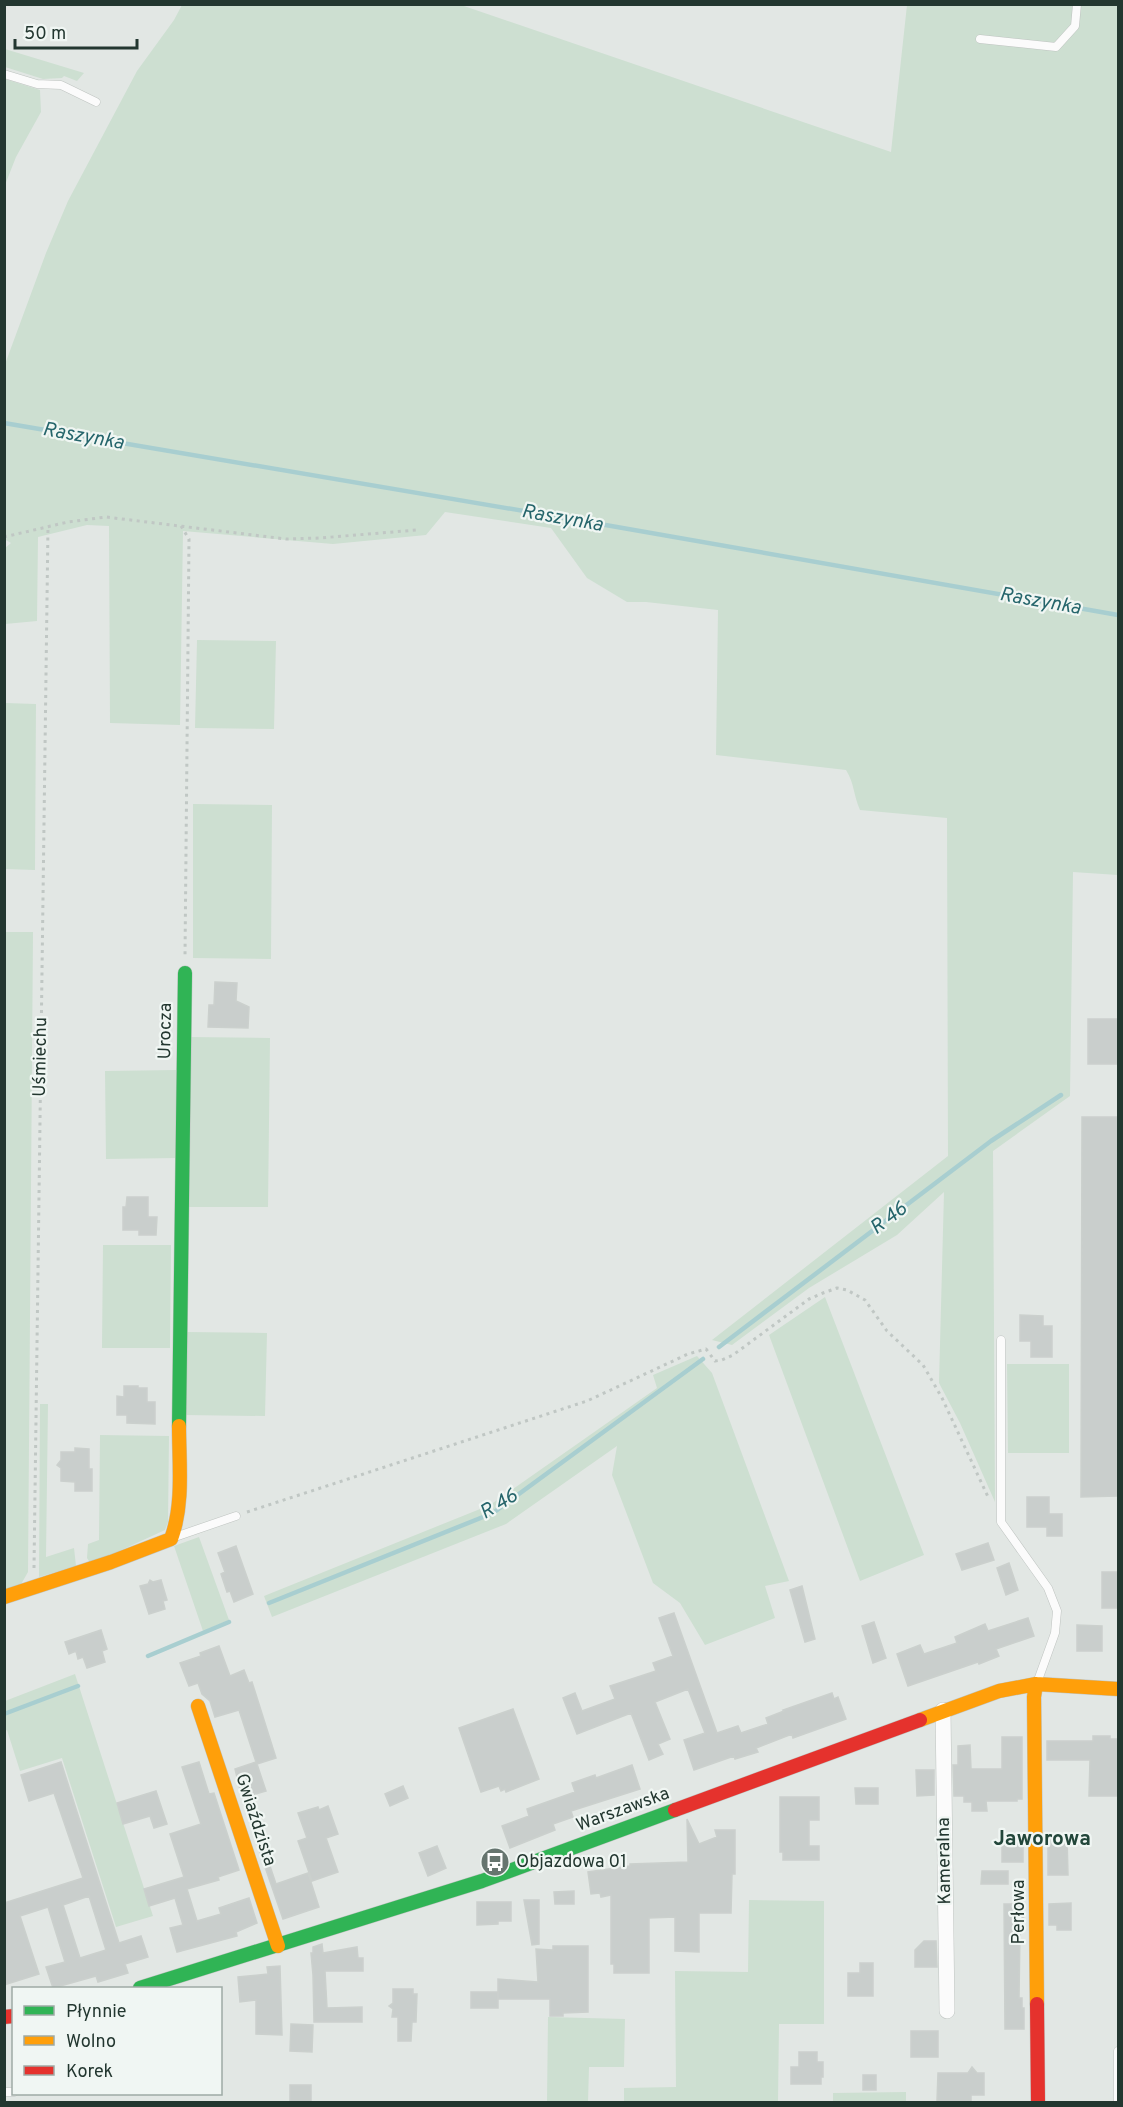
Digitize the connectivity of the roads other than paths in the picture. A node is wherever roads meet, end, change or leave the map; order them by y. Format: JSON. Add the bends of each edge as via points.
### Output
{"nodes":[{"id":1,"x":1077,"y":4,"type":"edge"},
{"id":2,"x":980,"y":39,"type":"dead end"},
{"id":3,"x":4,"y":74,"type":"edge"},
{"id":4,"x":96,"y":102,"type":"dead end"},
{"id":5,"x":185,"y":973,"type":"road end"},
{"id":6,"x":1001,"y":1340,"type":"dead end"},
{"id":7,"x":236,"y":1516,"type":"road end"},
{"id":8,"x":171,"y":1539,"type":"junction"},
{"id":9,"x":4,"y":1597,"type":"edge"},
{"id":10,"x":1036,"y":1684,"type":"junction"},
{"id":11,"x":1119,"y":1689,"type":"edge"},
{"id":12,"x":198,"y":1706,"type":"dead end"},
{"id":13,"x":943,"y":1710,"type":"junction"},
{"id":14,"x":278,"y":1946,"type":"junction"},
{"id":15,"x":146,"y":1987,"type":"edge"},
{"id":16,"x":947,"y":2011,"type":"dead end"},
{"id":17,"x":1119,"y":2050,"type":"edge"},
{"id":18,"x":1038,"y":2103,"type":"edge"},
{"id":19,"x":1118,"y":2103,"type":"edge"}],
"edges":[{"from":1,"to":2,"type":"lane","via":[[1076,26],[1056,46]]},
{"from":3,"to":4,"type":"lane","via":[[38,84],[61,85]]},
{"from":5,"to":8,"type":"street","name":"Urocza","via":[[178,1509]]},
{"from":6,"to":10,"type":"lane","via":[[1000,1522],[1048,1588],[1057,1611],[1055,1634]]},
{"from":7,"to":8,"type":"lane"},
{"from":8,"to":9,"type":"street"},
{"from":10,"to":11,"type":"street","name":"Warszawska"},
{"from":10,"to":13,"type":"street","name":"Warszawska","via":[[999,1691]]},
{"from":10,"to":18,"type":"street","name":"Perłowa"},
{"from":12,"to":14,"type":"street","name":"Gwiaździsta"},
{"from":13,"to":14,"type":"street","name":"Warszawska","via":[[482,1881]]},
{"from":13,"to":16,"type":"street","name":"Kameralna"},
{"from":14,"to":15,"type":"street","name":"Warszawska"},
{"from":17,"to":19,"type":"lane"}]}
